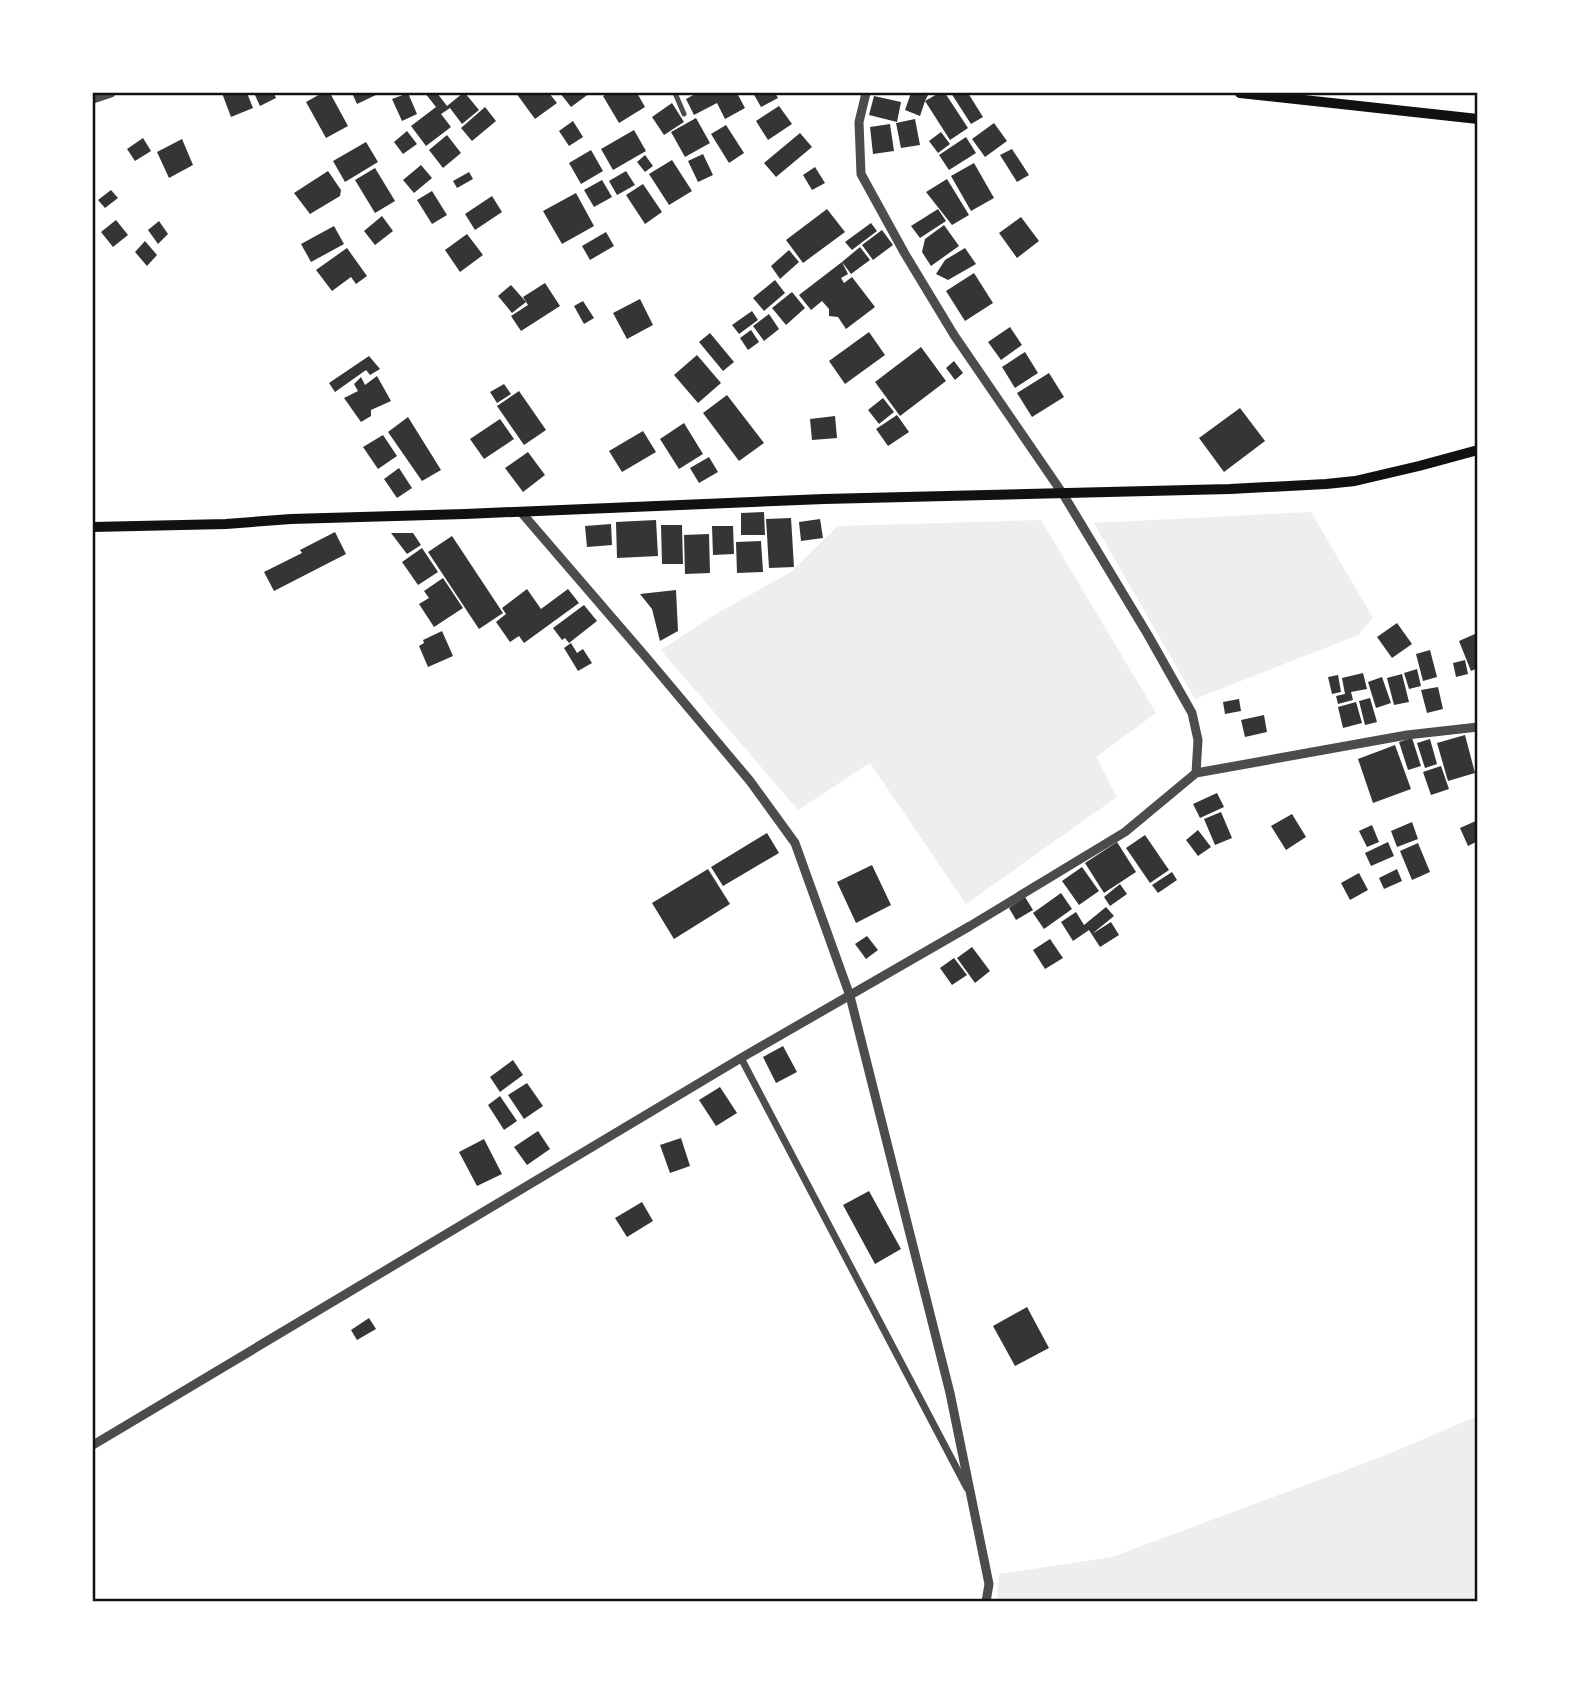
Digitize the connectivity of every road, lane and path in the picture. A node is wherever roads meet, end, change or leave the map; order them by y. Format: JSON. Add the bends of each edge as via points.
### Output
{"nodes":[{"id":1,"x":111,"y":93,"type":"edge"},
{"id":2,"x":675,"y":93,"type":"edge"},
{"id":3,"x":866,"y":93,"type":"edge"},
{"id":4,"x":1240,"y":93,"type":"edge"},
{"id":5,"x":93,"y":99,"type":"edge"},
{"id":6,"x":684,"y":114,"type":"dead end"},
{"id":7,"x":1478,"y":119,"type":"edge"},
{"id":8,"x":1478,"y":450,"type":"edge"},
{"id":9,"x":1063,"y":494,"type":"junction"},
{"id":10,"x":521,"y":512,"type":"junction"},
{"id":11,"x":93,"y":527,"type":"edge"},
{"id":12,"x":1478,"y":727,"type":"edge"},
{"id":13,"x":1196,"y":773,"type":"junction"},
{"id":14,"x":850,"y":996,"type":"junction"},
{"id":15,"x":741,"y":1058,"type":"junction"},
{"id":16,"x":93,"y":1445,"type":"edge"},
{"id":17,"x":972,"y":1497,"type":"junction"},
{"id":18,"x":986,"y":1602,"type":"edge"}],
"edges":[{"from":1,"to":5,"type":"street"},
{"from":2,"to":6,"type":"street"},
{"from":3,"to":9,"type":"street","via":[[859,122],[861,174],[954,335]]},
{"from":4,"to":7,"type":"main road"},
{"from":8,"to":9,"type":"main road","via":[[1355,481]]},
{"from":9,"to":10,"type":"main road"},
{"from":9,"to":13,"type":"street","via":[[1192,713],[1198,740]]},
{"from":10,"to":11,"type":"main road"},
{"from":10,"to":14,"type":"street","via":[[750,781],[795,843]]},
{"from":12,"to":13,"type":"street","via":[[1407,735]]},
{"from":13,"to":14,"type":"street","via":[[1125,832]]},
{"from":14,"to":15,"type":"street"},
{"from":14,"to":17,"type":"street"},
{"from":15,"to":16,"type":"street"},
{"from":15,"to":17,"type":"street"},
{"from":17,"to":18,"type":"street","via":[[989,1584]]}]}
